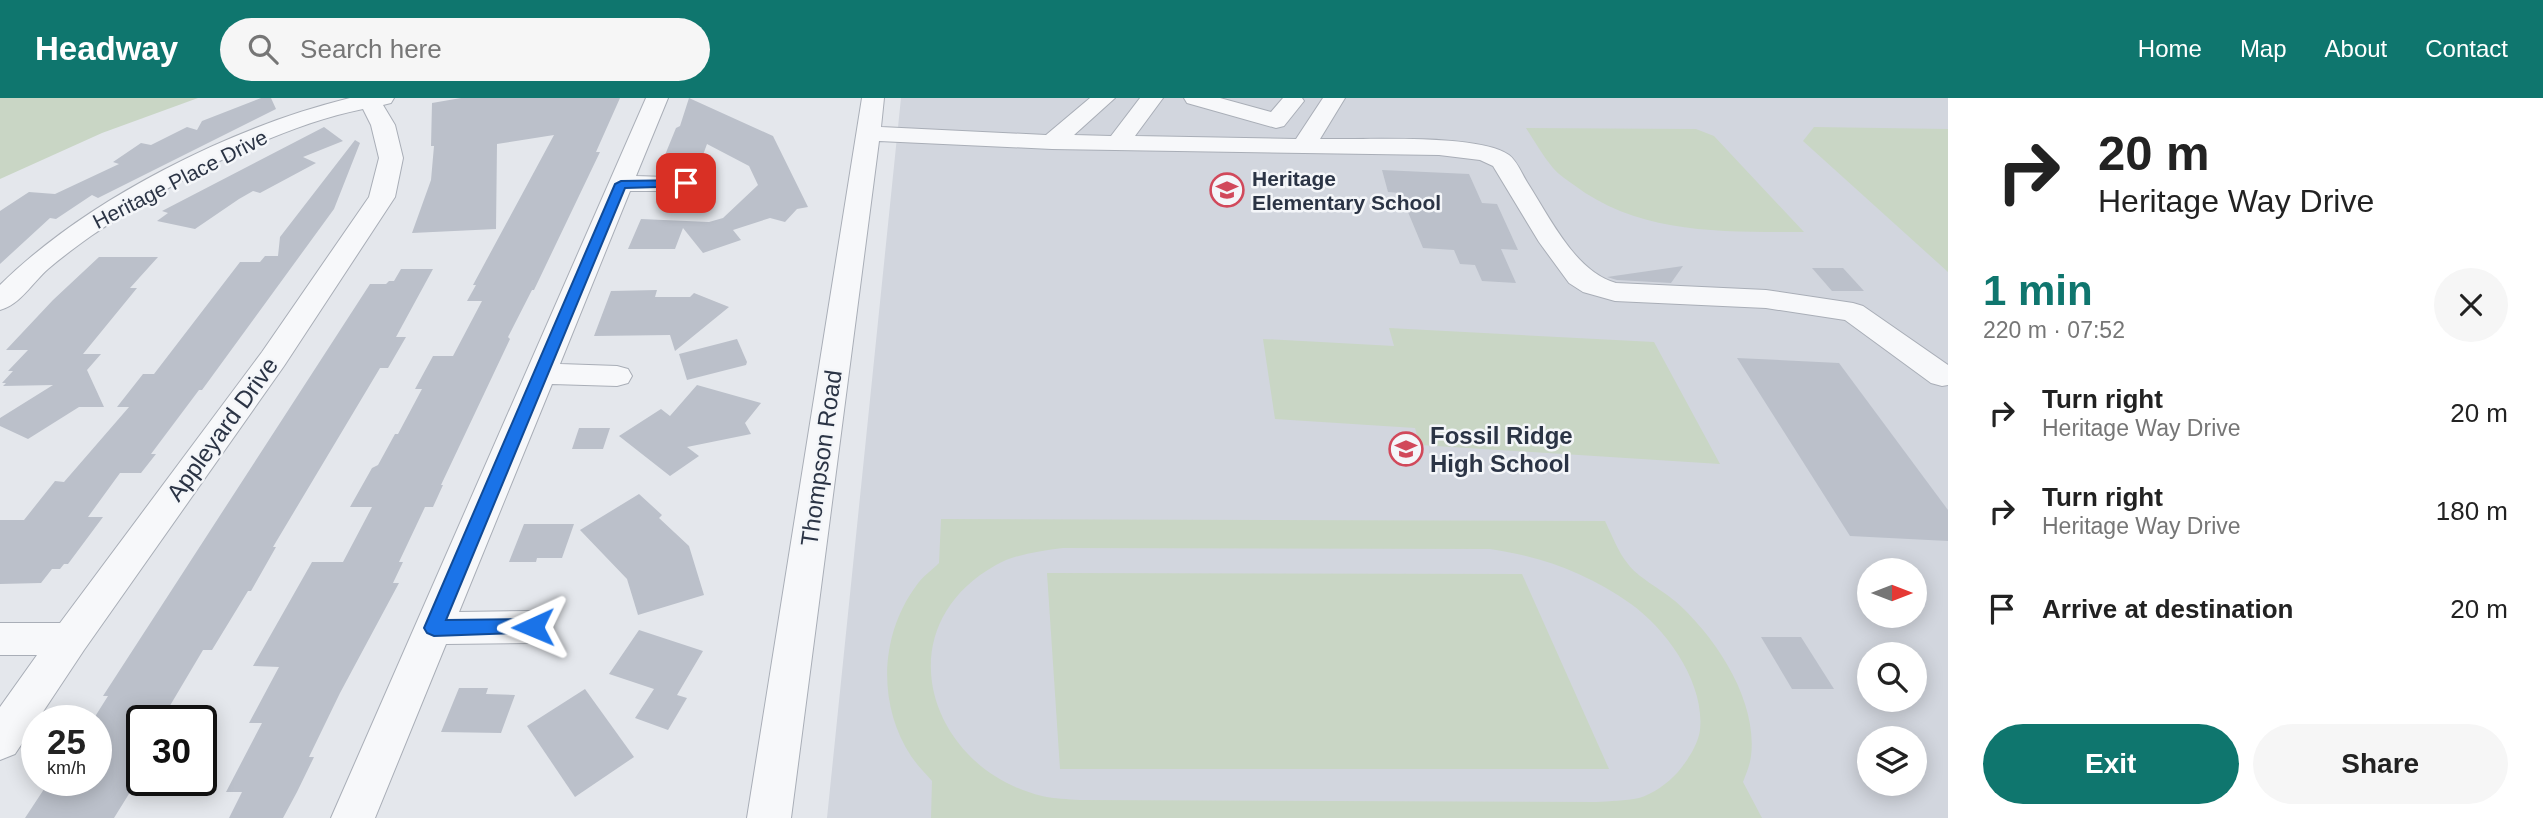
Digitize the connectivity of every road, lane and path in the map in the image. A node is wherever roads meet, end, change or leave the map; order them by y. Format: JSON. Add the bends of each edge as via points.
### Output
{"nodes":[{"id":1,"x":657,"y":98,"type":"edge"},
{"id":2,"x":873,"y":98,"type":"edge"},
{"id":3,"x":1104,"y":98,"type":"edge"},
{"id":4,"x":1152,"y":98,"type":"edge"},
{"id":5,"x":1195,"y":98,"type":"edge"},
{"id":6,"x":377,"y":99,"type":"edge"},
{"id":7,"x":1288,"y":99,"type":"edge"},
{"id":8,"x":1331,"y":104,"type":"edge"},
{"id":9,"x":868,"y":133,"type":"junction"},
{"id":10,"x":1052,"y":142,"type":"junction"},
{"id":11,"x":1118,"y":142,"type":"junction"},
{"id":12,"x":1304,"y":145,"type":"junction"},
{"id":13,"x":686,"y":183,"type":"dead end"},
{"id":14,"x":621,"y":184,"type":"junction"},
{"id":15,"x":0,"y":301,"type":"edge"},
{"id":16,"x":542,"y":374,"type":"junction"},
{"id":17,"x":617,"y":376,"type":"dead end"},
{"id":18,"x":1942,"y":376,"type":"dead end"},
{"id":19,"x":533,"y":627,"type":"dead end"},
{"id":20,"x":434,"y":628,"type":"junction"},
{"id":21,"x":0,"y":639,"type":"edge"},
{"id":22,"x":70,"y":639,"type":"junction"},
{"id":23,"x":0,"y":741,"type":"edge"},
{"id":24,"x":353,"y":818,"type":"edge"},
{"id":25,"x":769,"y":818,"type":"edge"}],
"edges":[{"from":1,"to":14,"type":"street"},
{"from":2,"to":9,"type":"street","name":"Thompson Road"},
{"from":3,"to":10,"type":"street"},
{"from":4,"to":11,"type":"street"},
{"from":5,"to":7,"type":"street","via":[[1276,121]]},
{"from":6,"to":15,"type":"street","name":"Heritage Place Drive","via":[[294,122],[142,194],[48,255]]},
{"from":6,"to":22,"type":"street","name":"Appleyard Drive","via":[[391,158],[382,197],[273,359]]},
{"from":7,"to":8,"type":"street"},
{"from":8,"to":12,"type":"street"},
{"from":9,"to":10,"type":"street"},
{"from":9,"to":25,"type":"street","name":"Thompson Road"},
{"from":10,"to":11,"type":"street"},
{"from":11,"to":12,"type":"street"},
{"from":12,"to":18,"type":"street","via":[[1485,153],[1502,161],[1548,236],[1579,277],[1593,286],[1615,292],[1766,299],[1853,312]]},
{"from":13,"to":14,"type":"street"},
{"from":14,"to":16,"type":"street"},
{"from":16,"to":17,"type":"street"},
{"from":16,"to":20,"type":"street"},
{"from":19,"to":20,"type":"street"},
{"from":20,"to":24,"type":"street"},
{"from":21,"to":22,"type":"street"},
{"from":22,"to":23,"type":"street","name":"Appleyard Drive"}]}
